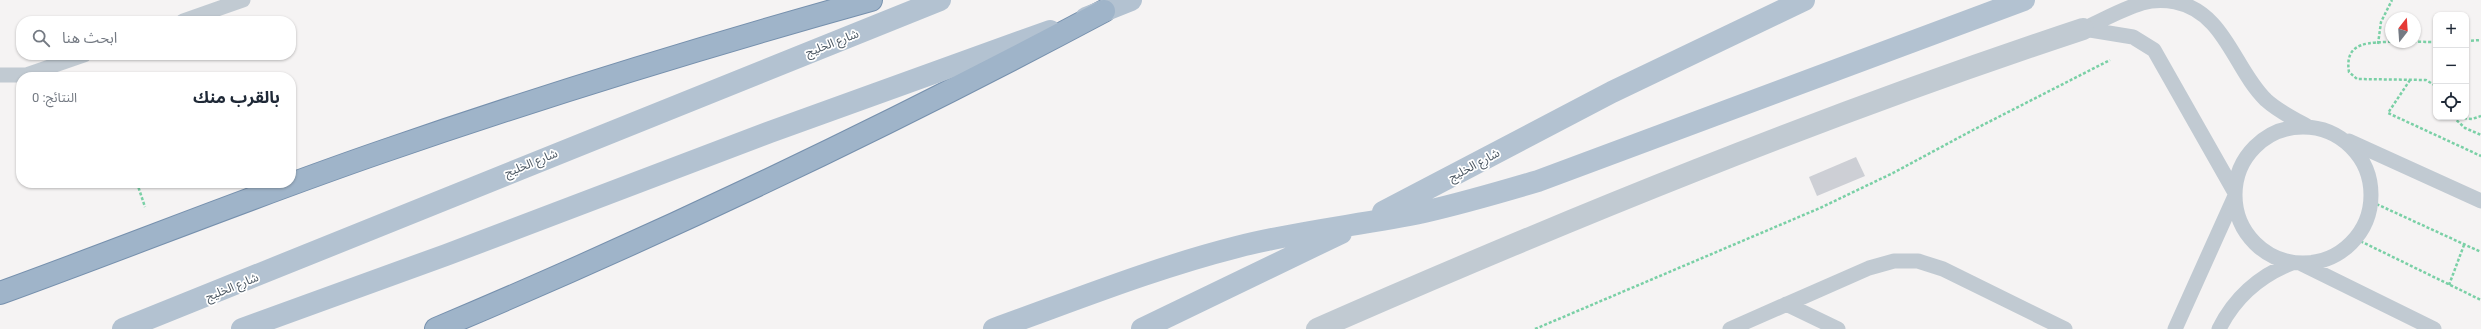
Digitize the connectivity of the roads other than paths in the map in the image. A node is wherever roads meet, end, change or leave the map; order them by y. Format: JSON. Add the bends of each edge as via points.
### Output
{"nodes":[{"id":1,"x":243,"y":0,"type":"edge"},
{"id":2,"x":871,"y":0,"type":"edge"},
{"id":3,"x":940,"y":0,"type":"edge"},
{"id":4,"x":1131,"y":0,"type":"edge"},
{"id":5,"x":1804,"y":0,"type":"edge"},
{"id":6,"x":2024,"y":0,"type":"edge"},
{"id":7,"x":1104,"y":11,"type":"junction"},
{"id":8,"x":197,"y":16,"type":"edge"},
{"id":9,"x":2083,"y":29,"type":"junction"},
{"id":10,"x":70,"y":60,"type":"edge"},
{"id":11,"x":35,"y":72,"type":"edge"},
{"id":12,"x":0,"y":74,"type":"edge"},
{"id":13,"x":16,"y":75,"type":"edge"},
{"id":14,"x":2310,"y":127,"type":"junction"},
{"id":15,"x":2341,"y":137,"type":"junction"},
{"id":16,"x":296,"y":182,"type":"edge"},
{"id":17,"x":280,"y":188,"type":"edge"},
{"id":18,"x":2234,"y":195,"type":"junction"},
{"id":19,"x":2481,"y":201,"type":"edge"},
{"id":20,"x":1364,"y":222,"type":"junction"},
{"id":21,"x":2297,"y":263,"type":"junction"},
{"id":22,"x":0,"y":293,"type":"edge"},
{"id":23,"x":1786,"y":304,"type":"junction"},
{"id":24,"x":123,"y":329,"type":"edge"},
{"id":25,"x":242,"y":329,"type":"edge"},
{"id":26,"x":436,"y":329,"type":"edge"},
{"id":27,"x":994,"y":329,"type":"edge"},
{"id":28,"x":1142,"y":329,"type":"edge"},
{"id":29,"x":1317,"y":329,"type":"edge"},
{"id":30,"x":1730,"y":329,"type":"edge"},
{"id":31,"x":1838,"y":329,"type":"edge"},
{"id":32,"x":2065,"y":329,"type":"edge"},
{"id":33,"x":2175,"y":329,"type":"edge"},
{"id":34,"x":2219,"y":329,"type":"edge"},
{"id":35,"x":2434,"y":329,"type":"edge"}],
"edges":[{"from":1,"to":8,"type":"lane"},
{"from":2,"to":16,"type":"highway","via":[[649,64],[477,119]]},
{"from":3,"to":24,"type":"main road","name":"شارع الخليج"},
{"from":4,"to":7,"type":"main road"},
{"from":5,"to":20,"type":"main road","name":"شارع الخليج","via":[[1612,92]]},
{"from":6,"to":20,"type":"main road","via":[[1538,181],[1445,207]]},
{"from":7,"to":25,"type":"main road"},
{"from":7,"to":26,"type":"highway","via":[[979,77],[740,195]]},
{"from":9,"to":14,"type":"lane","via":[[2143,3],[2165,0],[2187,5],[2205,16],[2220,32],[2249,79],[2266,99],[2286,115]]},
{"from":9,"to":18,"type":"lane","via":[[2133,37],[2145,43],[2161,60]]},
{"from":9,"to":29,"type":"street","via":[[1913,86],[1767,141]]},
{"from":10,"to":11,"type":"lane"},
{"from":12,"to":13,"type":"lane"},
{"from":14,"to":15,"type":"lane"},
{"from":14,"to":18,"type":"lane","via":[[2288,128],[2267,136],[2251,150],[2239,169]]},
{"from":15,"to":19,"type":"lane"},
{"from":15,"to":21,"type":"lane","via":[[2355,150],[2365,166],[2371,184],[2372,202],[2364,228],[2341,253],[2322,261]]},
{"from":17,"to":22,"type":"highway"},
{"from":18,"to":21,"type":"lane","via":[[2239,221],[2252,240],[2270,256]]},
{"from":18,"to":33,"type":"lane"},
{"from":20,"to":27,"type":"main road","via":[[1238,246],[1115,284]]},
{"from":20,"to":28,"type":"main road","name":"شارع الخليج"},
{"from":21,"to":34,"type":"lane","via":[[2274,270],[2242,294],[2229,310]]},
{"from":21,"to":35,"type":"lane"},
{"from":23,"to":30,"type":"lane"},
{"from":23,"to":31,"type":"lane"},
{"from":23,"to":32,"type":"lane","via":[[1869,268],[1894,261],[1918,261],[1943,269]]}]}
